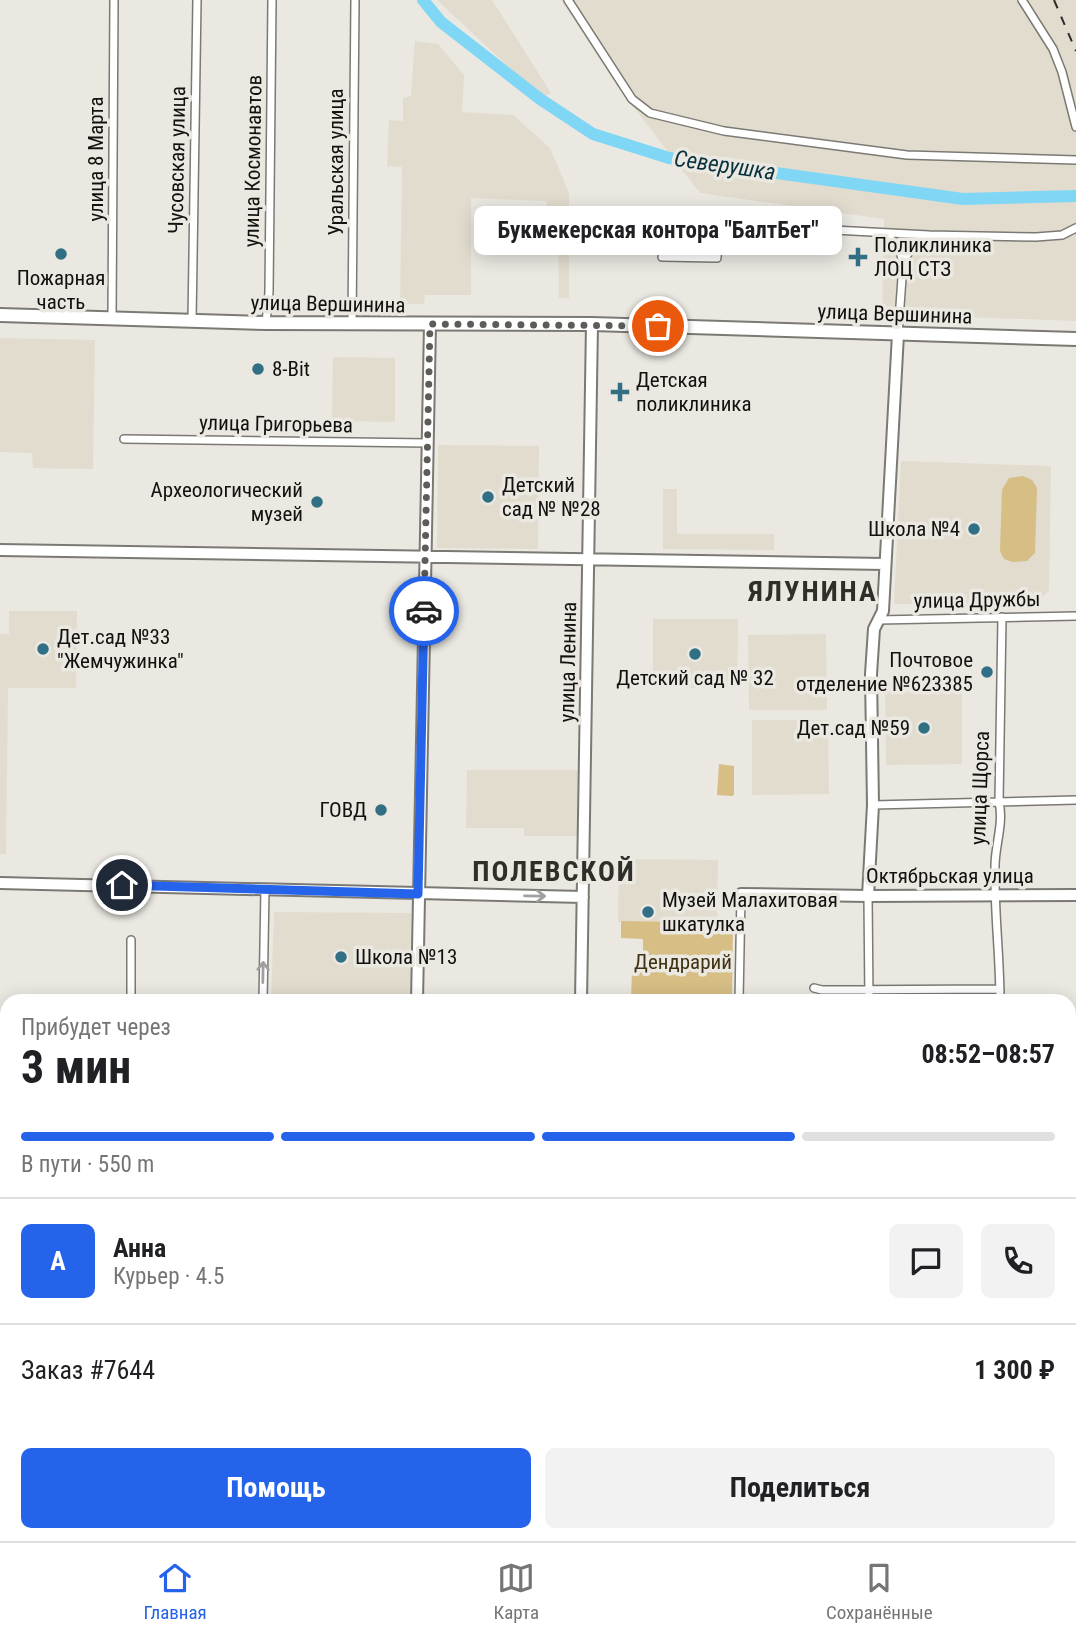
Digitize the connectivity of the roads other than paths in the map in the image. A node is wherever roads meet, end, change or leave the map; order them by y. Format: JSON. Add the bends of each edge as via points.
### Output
{"nodes":[{"id":1,"x":114,"y":0,"type":"edge"},
{"id":2,"x":197,"y":0,"type":"edge"},
{"id":3,"x":272,"y":0,"type":"edge"},
{"id":4,"x":355,"y":0,"type":"edge"},
{"id":5,"x":568,"y":0,"type":"edge"},
{"id":6,"x":1022,"y":0,"type":"edge"},
{"id":7,"x":1076,"y":127,"type":"edge"},
{"id":8,"x":1076,"y":160,"type":"edge"},
{"id":9,"x":1076,"y":228,"type":"edge"},
{"id":10,"x":886,"y":233,"type":"junction"},
{"id":11,"x":929,"y":235,"type":"junction"},
{"id":12,"x":663,"y":257,"type":"dead end"},
{"id":13,"x":903,"y":264,"type":"junction"},
{"id":14,"x":0,"y":315,"type":"edge"},
{"id":15,"x":112,"y":317,"type":"junction"},
{"id":16,"x":192,"y":321,"type":"junction"},
{"id":17,"x":266,"y":323,"type":"junction"},
{"id":18,"x":352,"y":324,"type":"junction"},
{"id":19,"x":430,"y":324,"type":"junction"},
{"id":20,"x":592,"y":324,"type":"junction"},
{"id":21,"x":898,"y":334,"type":"junction"},
{"id":22,"x":1076,"y":339,"type":"edge"},
{"id":23,"x":124,"y":439,"type":"dead end"},
{"id":24,"x":428,"y":443,"type":"junction"},
{"id":25,"x":0,"y":550,"type":"edge"},
{"id":26,"x":425,"y":557,"type":"junction"},
{"id":27,"x":589,"y":560,"type":"junction"},
{"id":28,"x":885,"y":564,"type":"junction"},
{"id":29,"x":1002,"y":617,"type":"junction"},
{"id":30,"x":1076,"y":617,"type":"edge"},
{"id":31,"x":878,"y":620,"type":"junction"},
{"id":32,"x":1076,"y":800,"type":"edge"},
{"id":33,"x":999,"y":802,"type":"junction"},
{"id":34,"x":873,"y":805,"type":"junction"},
{"id":35,"x":0,"y":883,"type":"edge"},
{"id":36,"x":265,"y":888,"type":"junction"},
{"id":37,"x":418,"y":894,"type":"junction"},
{"id":38,"x":741,"y":894,"type":"joint"},
{"id":39,"x":1076,"y":895,"type":"edge"},
{"id":40,"x":868,"y":896,"type":"junction"},
{"id":41,"x":994,"y":896,"type":"junction"},
{"id":42,"x":583,"y":897,"type":"junction"},
{"id":43,"x":131,"y":940,"type":"dead end"},
{"id":44,"x":814,"y":988,"type":"dead end"},
{"id":45,"x":1000,"y":989,"type":"junction"},
{"id":46,"x":869,"y":990,"type":"junction"},
{"id":47,"x":131,"y":994,"type":"edge"},
{"id":48,"x":263,"y":994,"type":"edge"},
{"id":49,"x":417,"y":994,"type":"edge"},
{"id":50,"x":582,"y":994,"type":"edge"},
{"id":51,"x":739,"y":994,"type":"edge"},
{"id":52,"x":869,"y":994,"type":"edge"},
{"id":53,"x":1000,"y":994,"type":"edge"}],
"edges":[{"from":1,"to":15,"type":"street","name":"улица 8 Марта"},
{"from":2,"to":16,"type":"street","name":"Чусовская улица"},
{"from":3,"to":17,"type":"street","name":"улица Космонавтов"},
{"from":4,"to":18,"type":"street","name":"Уральская улица"},
{"from":5,"to":8,"type":"street","via":[[632,99],[650,113],[724,131],[897,154]]},
{"from":6,"to":7,"type":"street","via":[[1054,49]]},
{"from":9,"to":11,"type":"street","via":[[1062,235],[1035,237]]},
{"from":10,"to":11,"type":"street"},
{"from":10,"to":12,"type":"street","via":[[719,225],[717,258]]},
{"from":10,"to":13,"type":"street","via":[[900,250]]},
{"from":11,"to":13,"type":"street","via":[[912,245]]},
{"from":13,"to":21,"type":"street"},
{"from":14,"to":15,"type":"main road","name":"улица Вершинина"},
{"from":15,"to":16,"type":"main road","name":"улица Вершинина"},
{"from":16,"to":17,"type":"main road","name":"улица Вершинина"},
{"from":17,"to":18,"type":"main road","name":"улица Вершинина"},
{"from":18,"to":19,"type":"main road","name":"улица Вершинина"},
{"from":19,"to":20,"type":"main road","name":"улица Вершинина"},
{"from":19,"to":24,"type":"street"},
{"from":20,"to":21,"type":"main road","name":"улица Вершинина"},
{"from":20,"to":27,"type":"street","name":"улица Ленина"},
{"from":21,"to":22,"type":"main road","name":"улица Вершинина"},
{"from":21,"to":28,"type":"street"},
{"from":23,"to":24,"type":"street","name":"улица Григорьева"},
{"from":24,"to":26,"type":"street"},
{"from":25,"to":26,"type":"street"},
{"from":26,"to":27,"type":"street"},
{"from":26,"to":37,"type":"street"},
{"from":27,"to":28,"type":"street"},
{"from":27,"to":42,"type":"street","name":"улица Ленина"},
{"from":28,"to":31,"type":"street","via":[[883,611]]},
{"from":29,"to":30,"type":"street","name":"улица Дружбы"},
{"from":29,"to":31,"type":"street","name":"улица Дружбы"},
{"from":29,"to":33,"type":"street","name":"улица Щорса"},
{"from":31,"to":34,"type":"street","via":[[871,674]]},
{"from":32,"to":33,"type":"street"},
{"from":33,"to":34,"type":"street"},
{"from":33,"to":41,"type":"street","name":"улица Щорса"},
{"from":34,"to":40,"type":"street"},
{"from":35,"to":36,"type":"street"},
{"from":36,"to":37,"type":"street"},
{"from":48,"to":36,"type":"street","one_way":true},
{"from":37,"to":42,"type":"street","one_way":true},
{"from":37,"to":49,"type":"street"},
{"from":38,"to":40,"type":"street","name":"Октябрьская улица"},
{"from":38,"to":51,"type":"street"},
{"from":39,"to":41,"type":"street","name":"Октябрьская улица"},
{"from":40,"to":41,"type":"street","name":"Октябрьская улица"},
{"from":40,"to":46,"type":"street"},
{"from":41,"to":45,"type":"street","name":"улица Щорса"},
{"from":42,"to":50,"type":"street","name":"улица Ленина"},
{"from":43,"to":47,"type":"street"},
{"from":44,"to":46,"type":"street"},
{"from":45,"to":46,"type":"street"},
{"from":45,"to":53,"type":"street","name":"улица Щорса"},
{"from":46,"to":52,"type":"street"}]}
